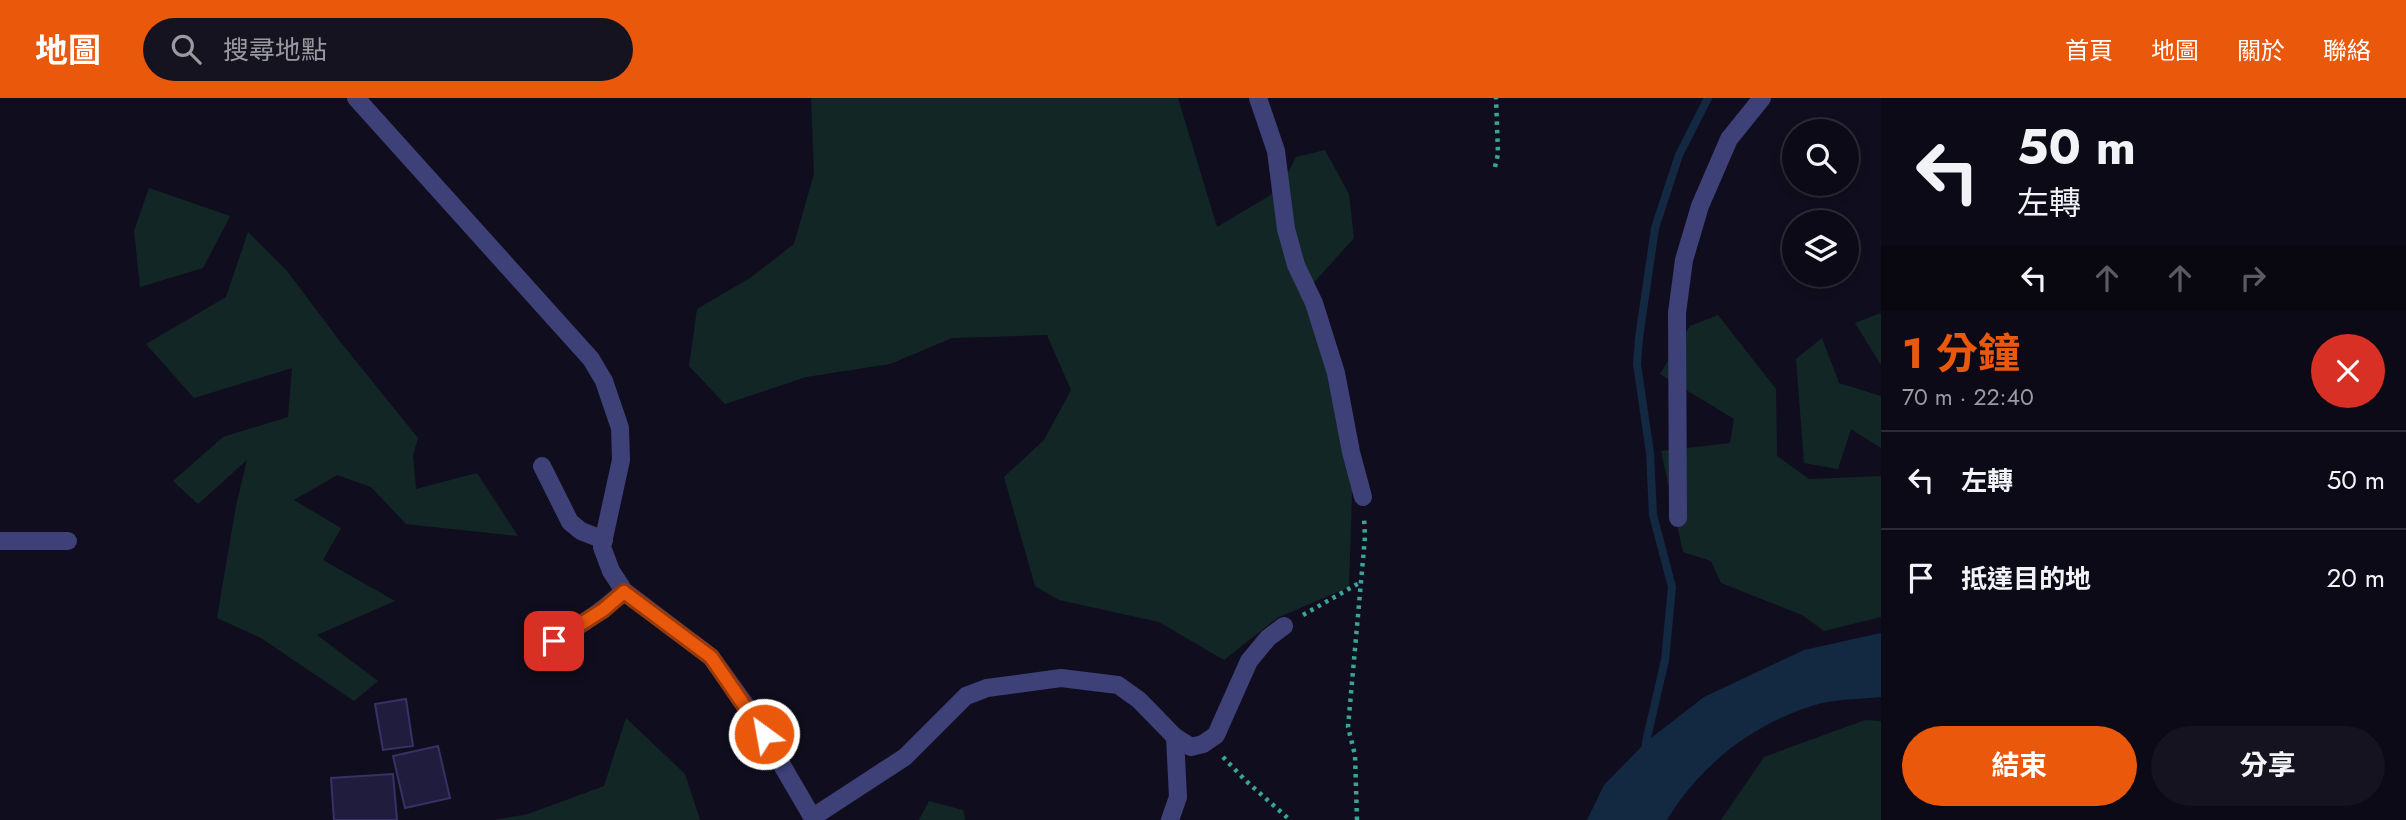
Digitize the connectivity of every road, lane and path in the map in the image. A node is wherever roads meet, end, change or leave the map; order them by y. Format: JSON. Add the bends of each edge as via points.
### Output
{"nodes":[{"id":1,"x":356,"y":98,"type":"edge"},
{"id":2,"x":1258,"y":98,"type":"edge"},
{"id":3,"x":1496,"y":98,"type":"edge"},
{"id":4,"x":1762,"y":98,"type":"edge"},
{"id":5,"x":1496,"y":167,"type":"dead end"},
{"id":6,"x":542,"y":466,"type":"dead end"},
{"id":7,"x":1363,"y":497,"type":"joint"},
{"id":8,"x":1678,"y":518,"type":"dead end"},
{"id":9,"x":604,"y":540,"type":"junction"},
{"id":10,"x":0,"y":541,"type":"edge"},
{"id":11,"x":68,"y":541,"type":"dead end"},
{"id":12,"x":1361,"y":582,"type":"junction"},
{"id":13,"x":624,"y":592,"type":"junction"},
{"id":14,"x":1284,"y":626,"type":"joint"},
{"id":15,"x":539,"y":649,"type":"dead end"},
{"id":16,"x":1175,"y":737,"type":"junction"},
{"id":17,"x":1208,"y":741,"type":"junction"},
{"id":18,"x":813,"y":818,"type":"edge"},
{"id":19,"x":1170,"y":820,"type":"edge"},
{"id":20,"x":1290,"y":820,"type":"edge"},
{"id":21,"x":1357,"y":820,"type":"edge"}],
"edges":[{"from":1,"to":9,"type":"street","via":[[591,359],[604,381],[620,428],[621,460]]},
{"from":2,"to":7,"type":"street","via":[[1276,151],[1286,229],[1336,373]]},
{"from":3,"to":5,"type":"path"},
{"from":4,"to":8,"type":"street","via":[[1729,139],[1700,206],[1684,260],[1677,313]]},
{"from":6,"to":9,"type":"street","via":[[570,522]]},
{"from":7,"to":12,"type":"path"},
{"from":9,"to":13,"type":"street","via":[[611,572]]},
{"from":10,"to":11,"type":"street"},
{"from":12,"to":14,"type":"path"},
{"from":12,"to":21,"type":"path","via":[[1348,727],[1356,755]]},
{"from":13,"to":15,"type":"street","via":[[568,634]]},
{"from":13,"to":18,"type":"street","via":[[711,657],[752,714]]},
{"from":14,"to":17,"type":"street","via":[[1249,661],[1216,735]]},
{"from":16,"to":17,"type":"street","via":[[1191,747]]},
{"from":16,"to":18,"type":"street","via":[[1118,685],[1061,678],[987,688],[966,696],[905,757]]},
{"from":16,"to":19,"type":"street","via":[[1178,797]]},
{"from":17,"to":20,"type":"path"}]}
